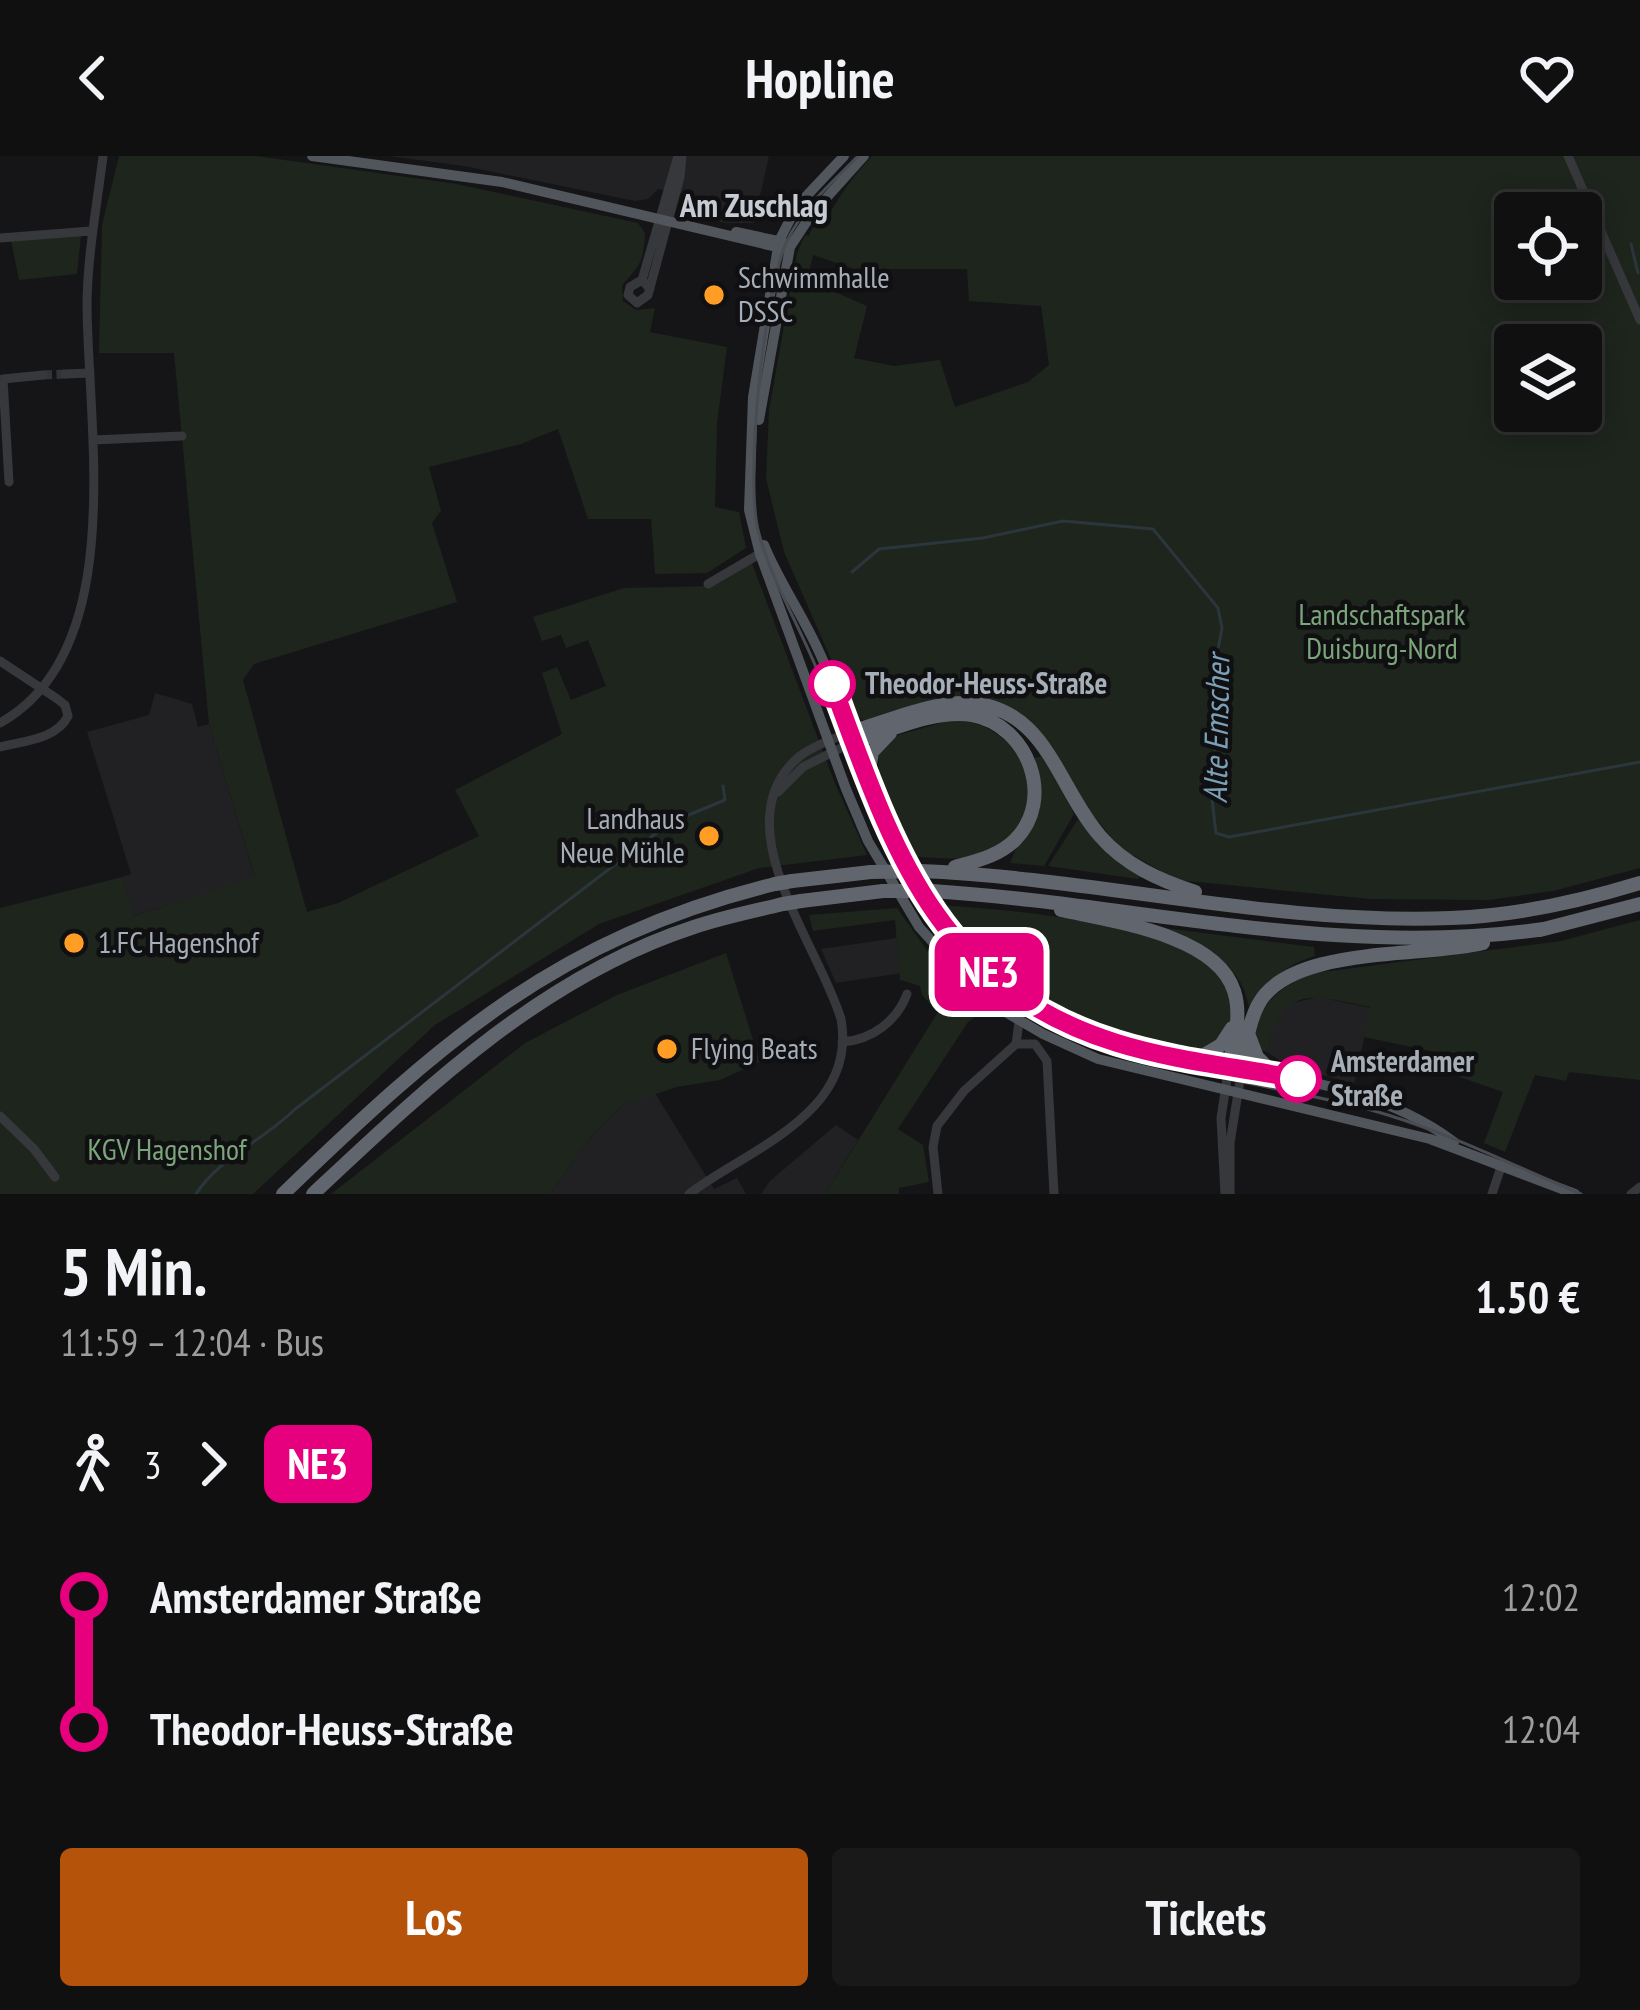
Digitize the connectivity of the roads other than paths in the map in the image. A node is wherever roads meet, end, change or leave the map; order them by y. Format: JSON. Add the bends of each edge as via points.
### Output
{"nodes":[{"id":1,"x":105,"y":156,"type":"edge"},
{"id":2,"x":312,"y":156,"type":"edge"},
{"id":3,"x":680,"y":156,"type":"edge"},
{"id":4,"x":844,"y":156,"type":"edge"},
{"id":5,"x":865,"y":156,"type":"edge"},
{"id":6,"x":1568,"y":156,"type":"edge"},
{"id":7,"x":787,"y":219,"type":"junction"},
{"id":8,"x":664,"y":220,"type":"junction"},
{"id":9,"x":91,"y":231,"type":"junction"},
{"id":10,"x":0,"y":238,"type":"edge"},
{"id":11,"x":751,"y":238,"type":"junction"},
{"id":12,"x":782,"y":245,"type":"junction"},
{"id":13,"x":772,"y":273,"type":"junction"},
{"id":14,"x":646,"y":285,"type":"dead end"},
{"id":15,"x":1640,"y":320,"type":"edge"},
{"id":16,"x":90,"y":373,"type":"junction"},
{"id":17,"x":65,"y":374,"type":"tunnel mouth"},
{"id":18,"x":43,"y":375,"type":"tunnel mouth"},
{"id":19,"x":182,"y":436,"type":"dead end"},
{"id":20,"x":93,"y":440,"type":"junction"},
{"id":21,"x":9,"y":482,"type":"dead end"},
{"id":22,"x":763,"y":552,"type":"junction"},
{"id":23,"x":708,"y":584,"type":"dead end"},
{"id":24,"x":0,"y":661,"type":"edge"},
{"id":25,"x":43,"y":690,"type":"junction"},
{"id":26,"x":0,"y":723,"type":"edge"},
{"id":27,"x":894,"y":730,"type":"junction"},
{"id":28,"x":852,"y":737,"type":"junction"},
{"id":29,"x":830,"y":746,"type":"junction"},
{"id":30,"x":0,"y":747,"type":"edge"},
{"id":31,"x":867,"y":782,"type":"junction"},
{"id":32,"x":939,"y":871,"type":"junction"},
{"id":33,"x":1640,"y":883,"type":"edge"},
{"id":34,"x":1042,"y":902,"type":"junction"},
{"id":35,"x":1228,"y":904,"type":"junction"},
{"id":36,"x":1640,"y":904,"type":"edge"},
{"id":37,"x":1544,"y":929,"type":"junction"},
{"id":38,"x":907,"y":994,"type":"dead end"},
{"id":39,"x":1237,"y":1018,"type":"junction"},
{"id":40,"x":1019,"y":1022,"type":"junction"},
{"id":41,"x":1248,"y":1033,"type":"junction"},
{"id":42,"x":842,"y":1042,"type":"junction"},
{"id":43,"x":1016,"y":1044,"type":"junction"},
{"id":44,"x":1066,"y":1046,"type":"junction"},
{"id":45,"x":1194,"y":1060,"type":"junction"},
{"id":46,"x":1047,"y":1061,"type":"junction"},
{"id":47,"x":1236,"y":1067,"type":"junction"},
{"id":48,"x":1276,"y":1075,"type":"junction"},
{"id":49,"x":1230,"y":1093,"type":"junction"},
{"id":50,"x":0,"y":1116,"type":"edge"},
{"id":51,"x":1461,"y":1148,"type":"junction"},
{"id":52,"x":1502,"y":1164,"type":"junction"},
{"id":53,"x":55,"y":1177,"type":"dead end"},
{"id":54,"x":1640,"y":1187,"type":"edge"},
{"id":55,"x":284,"y":1194,"type":"edge"},
{"id":56,"x":313,"y":1194,"type":"edge"},
{"id":57,"x":689,"y":1194,"type":"edge"},
{"id":58,"x":938,"y":1194,"type":"edge"},
{"id":59,"x":1054,"y":1194,"type":"edge"},
{"id":60,"x":1227,"y":1194,"type":"edge"},
{"id":61,"x":1492,"y":1194,"type":"edge"},
{"id":62,"x":1575,"y":1194,"type":"edge"},
{"id":63,"x":1630,"y":1194,"type":"edge"}],
"edges":[{"from":1,"to":9,"type":"street"},
{"from":2,"to":8,"type":"main road","via":[[502,182]]},
{"from":3,"to":8,"type":"street"},
{"from":4,"to":7,"type":"main road"},
{"from":5,"to":12,"type":"main road"},
{"from":6,"to":15,"type":"street"},
{"from":7,"to":11,"type":"main road"},
{"from":7,"to":12,"type":"main road"},
{"from":8,"to":11,"type":"main road"},
{"from":8,"to":14,"type":"street"},
{"from":9,"to":10,"type":"street"},
{"from":9,"to":16,"type":"street"},
{"from":11,"to":12,"type":"main road"},
{"from":11,"to":13,"type":"main road"},
{"from":12,"to":13,"type":"main road"},
{"from":12,"to":22,"type":"main road","via":[[756,451]]},
{"from":13,"to":22,"type":"main road","via":[[749,450],[749,510]]},
{"from":16,"to":17,"type":"street"},
{"from":16,"to":20,"type":"street"},
{"from":18,"to":21,"type":"street","via":[[3,379]]},
{"from":19,"to":20,"type":"street"},
{"from":20,"to":25,"type":"street","via":[[80,604]]},
{"from":22,"to":23,"type":"street"},
{"from":22,"to":28,"type":"main road","via":[[824,662]]},
{"from":22,"to":29,"type":"main road"},
{"from":24,"to":25,"type":"street"},
{"from":25,"to":26,"type":"street"},
{"from":25,"to":30,"type":"street","via":[[64,705],[67,722]]},
{"from":27,"to":28,"type":"highway"},
{"from":27,"to":31,"type":"highway","via":[[872,752]]},
{"from":27,"to":32,"type":"highway","via":[[950,716],[988,720],[1017,741],[1034,773],[1033,806],[1015,840]]},
{"from":28,"to":29,"type":"street"},
{"from":28,"to":31,"type":"main road"},
{"from":28,"to":35,"type":"highway","via":[[943,705],[1003,712],[1049,750],[1090,825],[1115,852]]},
{"from":29,"to":40,"type":"main road","via":[[868,841],[919,927],[981,996]]},
{"from":29,"to":42,"type":"street","via":[[800,756],[777,784],[768,826],[770,849],[832,993]]},
{"from":31,"to":45,"type":"main road","via":[[933,914],[1009,988],[1066,1024]]},
{"from":32,"to":35,"type":"highway"},
{"from":32,"to":55,"type":"highway","bridge":true,"via":[[792,881],[657,919],[550,972],[446,1045]]},
{"from":33,"to":35,"type":"highway","via":[[1531,910],[1454,918]]},
{"from":34,"to":37,"type":"highway","via":[[1349,938]]},
{"from":34,"to":39,"type":"highway","via":[[1198,950],[1225,972]]},
{"from":34,"to":56,"type":"highway","bridge":true,"via":[[883,891],[693,927],[560,989],[458,1062]]},
{"from":36,"to":37,"type":"highway"},
{"from":37,"to":41,"type":"highway","via":[[1292,974],[1259,1002]]},
{"from":38,"to":42,"type":"street","via":[[877,1032]]},
{"from":39,"to":45,"type":"highway","via":[[1221,1045]]},
{"from":39,"to":47,"type":"highway"},
{"from":40,"to":43,"type":"street"},
{"from":40,"to":44,"type":"main road"},
{"from":41,"to":47,"type":"highway"},
{"from":41,"to":48,"type":"highway"},
{"from":42,"to":57,"type":"street","via":[[837,1071],[807,1114]]},
{"from":43,"to":46,"type":"street","via":[[1035,1044]]},
{"from":43,"to":58,"type":"street","via":[[937,1126]]},
{"from":44,"to":46,"type":"street"},
{"from":44,"to":49,"type":"main road"},
{"from":45,"to":47,"type":"main road"},
{"from":46,"to":59,"type":"street"},
{"from":47,"to":48,"type":"main road"},
{"from":47,"to":49,"type":"street"},
{"from":48,"to":51,"type":"main road","via":[[1385,1106]]},
{"from":49,"to":51,"type":"main road"},
{"from":49,"to":60,"type":"street","via":[[1220,1151]]},
{"from":50,"to":53,"type":"street"},
{"from":51,"to":52,"type":"main road"},
{"from":52,"to":61,"type":"street"},
{"from":52,"to":62,"type":"main road"},
{"from":54,"to":63,"type":"street"}]}
